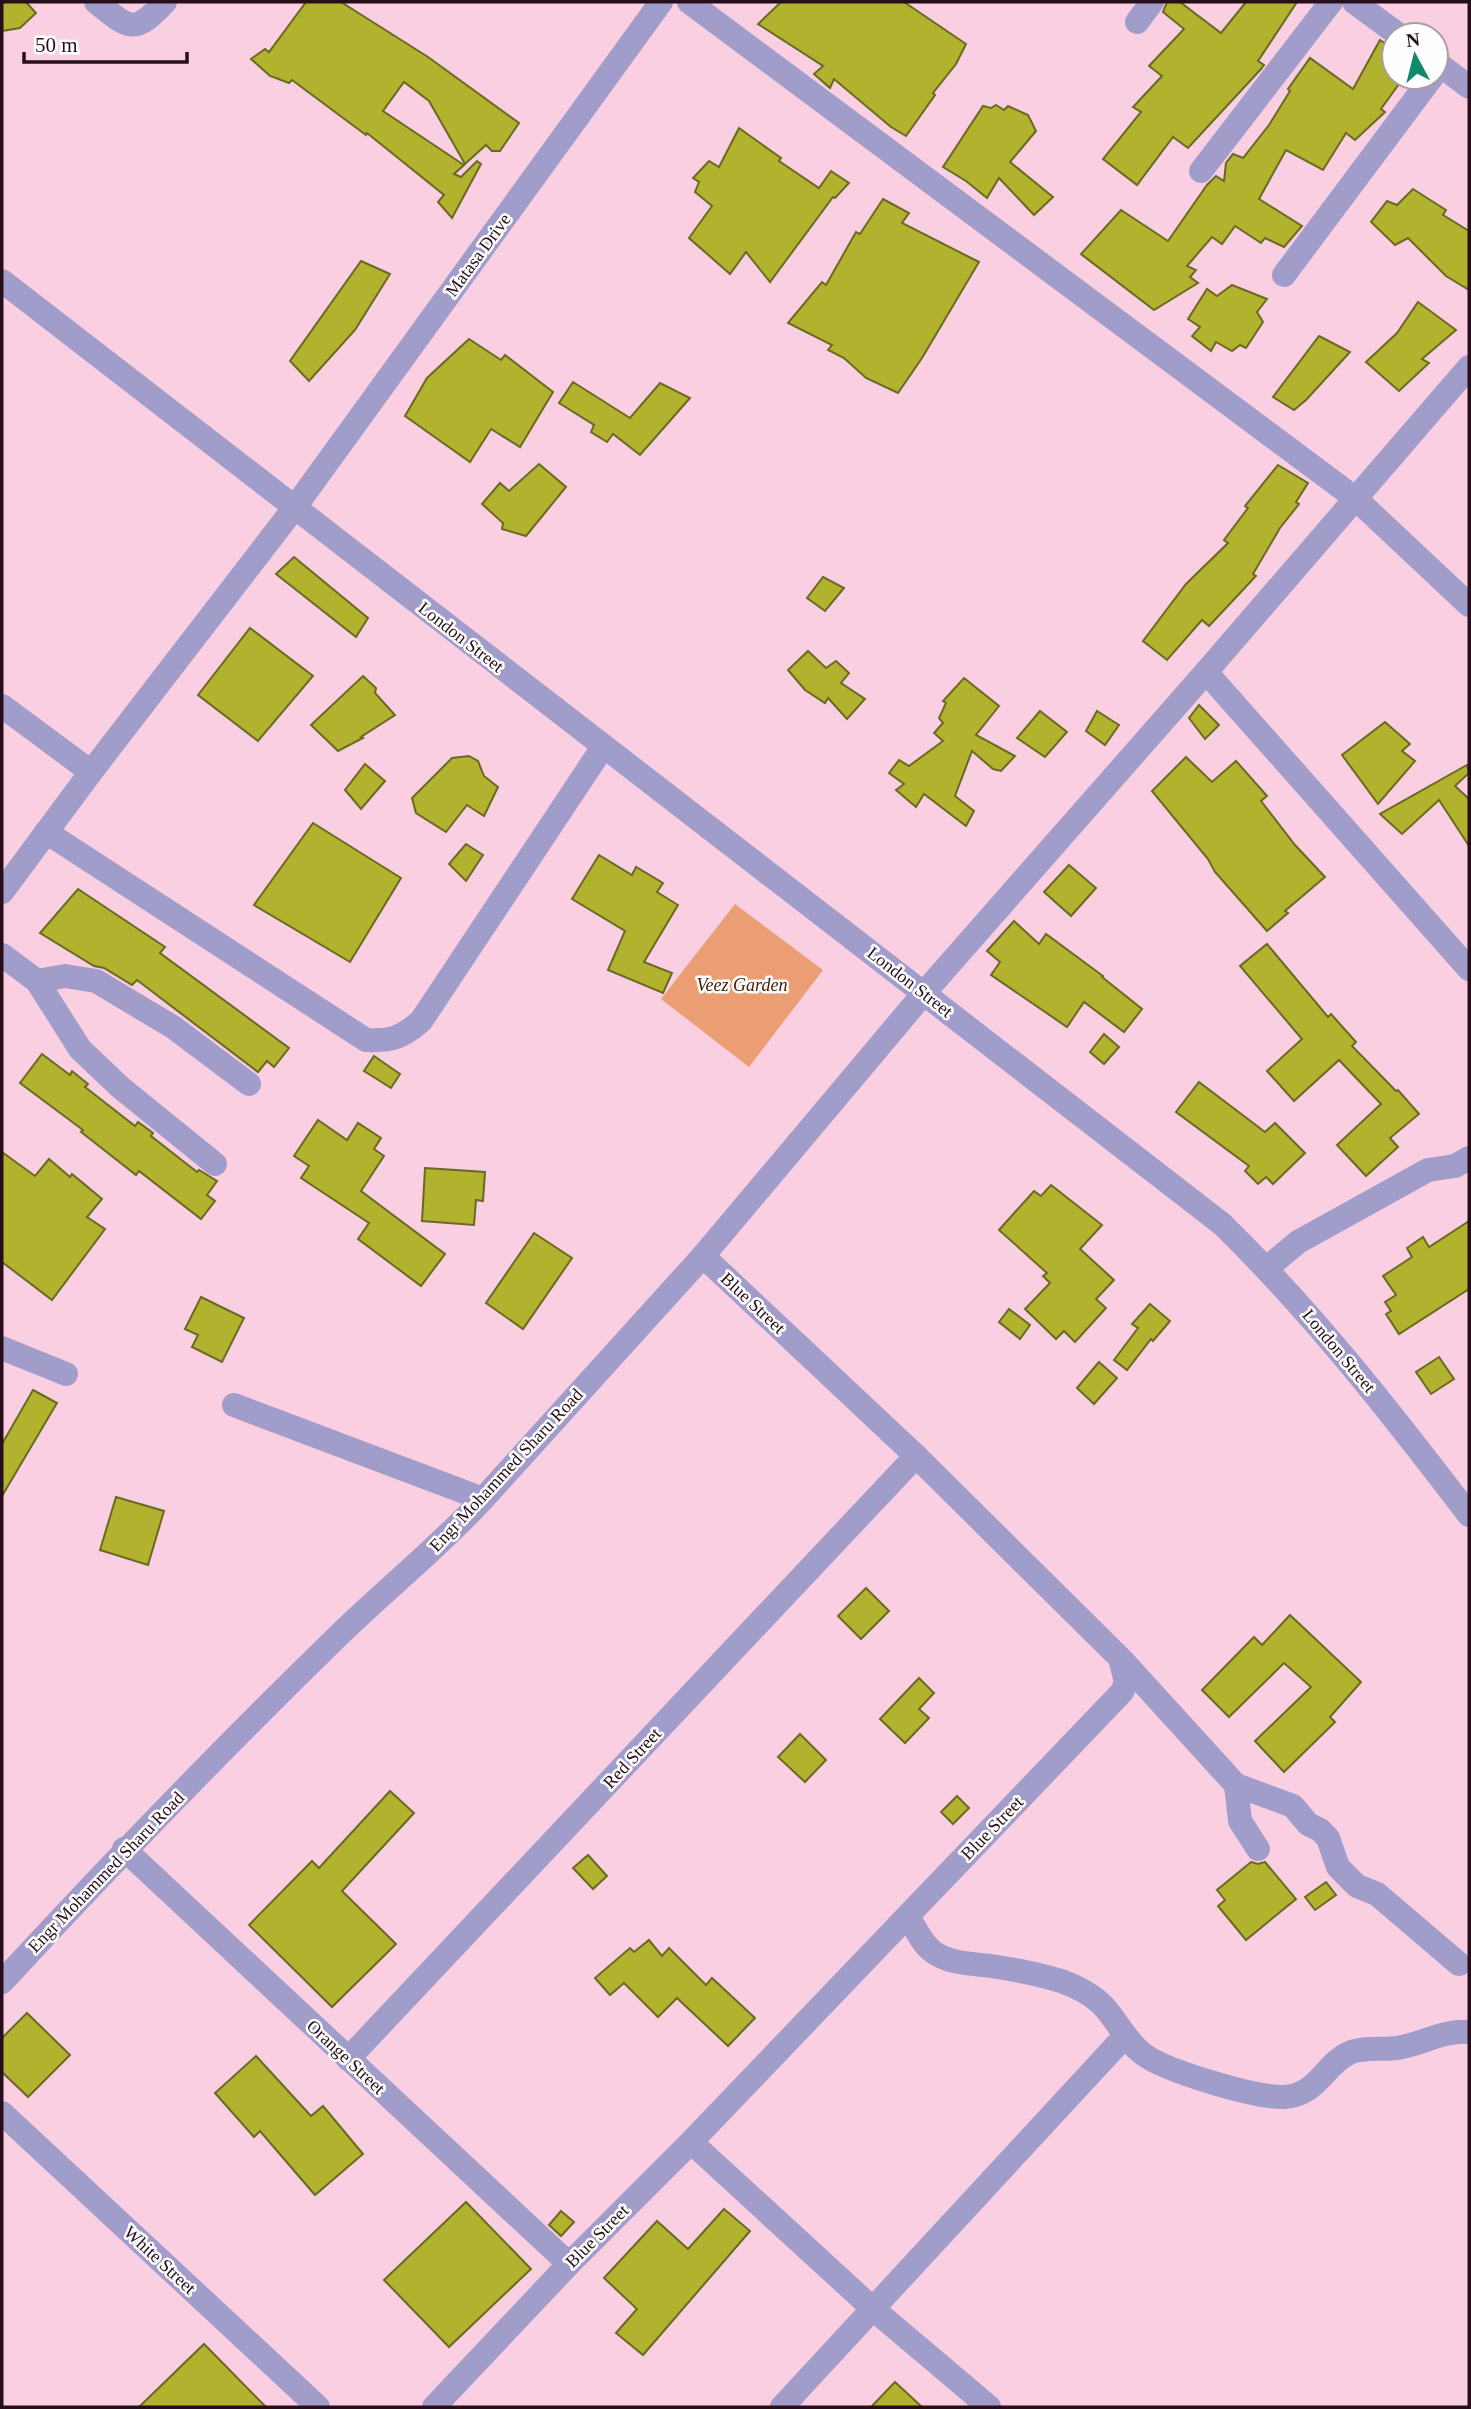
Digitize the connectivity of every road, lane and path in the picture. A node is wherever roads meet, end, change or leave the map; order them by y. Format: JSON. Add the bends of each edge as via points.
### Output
{"nodes":[{"id":1,"x":96,"y":2,"type":"edge"},
{"id":2,"x":165,"y":2,"type":"edge"},
{"id":3,"x":661,"y":2,"type":"edge"},
{"id":4,"x":690,"y":2,"type":"edge"},
{"id":5,"x":1152,"y":2,"type":"edge"},
{"id":6,"x":1331,"y":2,"type":"edge"},
{"id":7,"x":1354,"y":2,"type":"edge"},
{"id":8,"x":1380,"y":21,"type":"edge"},
{"id":9,"x":1137,"y":22,"type":"dead end"},
{"id":10,"x":1450,"y":77,"type":"edge"},
{"id":11,"x":1469,"y":87,"type":"edge"},
{"id":12,"x":1420,"y":91,"type":"edge"},
{"id":13,"x":1200,"y":171,"type":"dead end"},
{"id":14,"x":1284,"y":275,"type":"dead end"},
{"id":15,"x":2,"y":281,"type":"edge"},
{"id":16,"x":1469,"y":367,"type":"edge"},
{"id":17,"x":1355,"y":498,"type":"junction"},
{"id":18,"x":295,"y":508,"type":"junction"},
{"id":19,"x":1469,"y":605,"type":"edge"},
{"id":20,"x":1206,"y":672,"type":"junction"},
{"id":21,"x":2,"y":706,"type":"edge"},
{"id":22,"x":603,"y":747,"type":"junction"},
{"id":23,"x":91,"y":772,"type":"junction"},
{"id":24,"x":46,"y":832,"type":"junction"},
{"id":25,"x":2,"y":892,"type":"edge"},
{"id":26,"x":2,"y":955,"type":"edge"},
{"id":27,"x":1469,"y":969,"type":"edge"},
{"id":28,"x":37,"y":981,"type":"junction"},
{"id":29,"x":924,"y":993,"type":"junction"},
{"id":30,"x":249,"y":1084,"type":"dead end"},
{"id":31,"x":1469,"y":1157,"type":"edge"},
{"id":32,"x":215,"y":1164,"type":"dead end"},
{"id":33,"x":703,"y":1256,"type":"junction"},
{"id":34,"x":1267,"y":1268,"type":"junction"},
{"id":35,"x":2,"y":1348,"type":"edge"},
{"id":36,"x":66,"y":1374,"type":"dead end"},
{"id":37,"x":234,"y":1405,"type":"dead end"},
{"id":38,"x":916,"y":1456,"type":"junction"},
{"id":39,"x":483,"y":1499,"type":"junction"},
{"id":40,"x":1468,"y":1510,"type":"edge"},
{"id":41,"x":1120,"y":1657,"type":"junction"},
{"id":42,"x":1236,"y":1785,"type":"junction"},
{"id":43,"x":124,"y":1849,"type":"junction"},
{"id":44,"x":1258,"y":1849,"type":"dead end"},
{"id":45,"x":908,"y":1916,"type":"junction"},
{"id":46,"x":1459,"y":1964,"type":"dead end"},
{"id":47,"x":2,"y":1982,"type":"edge"},
{"id":48,"x":1469,"y":2032,"type":"edge"},
{"id":49,"x":1125,"y":2036,"type":"junction"},
{"id":50,"x":348,"y":2059,"type":"junction"},
{"id":51,"x":2,"y":2113,"type":"edge"},
{"id":52,"x":691,"y":2142,"type":"junction"},
{"id":53,"x":569,"y":2264,"type":"junction"},
{"id":54,"x":872,"y":2308,"type":"junction"},
{"id":55,"x":318,"y":2407,"type":"edge"},
{"id":56,"x":434,"y":2407,"type":"edge"},
{"id":57,"x":782,"y":2407,"type":"edge"},
{"id":58,"x":989,"y":2407,"type":"edge"}],
"edges":[{"from":1,"to":2,"type":"street","via":[[130,25],[150,18]]},
{"from":3,"to":18,"type":"street","name":"Matasa Drive"},
{"from":4,"to":17,"type":"street"},
{"from":5,"to":9,"type":"street"},
{"from":6,"to":13,"type":"street"},
{"from":7,"to":8,"type":"street"},
{"from":10,"to":11,"type":"street"},
{"from":12,"to":14,"type":"street"},
{"from":15,"to":18,"type":"street","name":"London Street"},
{"from":16,"to":17,"type":"street","name":"Engr Mohammed Sharu Road"},
{"from":17,"to":19,"type":"street"},
{"from":17,"to":20,"type":"street","name":"Engr Mohammed Sharu Road"},
{"from":18,"to":22,"type":"street","name":"London Street"},
{"from":18,"to":23,"type":"street","name":"Matasa Drive"},
{"from":20,"to":27,"type":"street"},
{"from":20,"to":29,"type":"street","name":"Engr Mohammed Sharu Road"},
{"from":21,"to":23,"type":"street"},
{"from":22,"to":24,"type":"street","via":[[421,1021],[404,1035],[385,1041],[366,1040]]},
{"from":22,"to":29,"type":"street","name":"London Street"},
{"from":23,"to":24,"type":"street","name":"Matasa Drive"},
{"from":24,"to":25,"type":"street","name":"Matasa Drive"},
{"from":26,"to":28,"type":"street"},
{"from":28,"to":30,"type":"street","via":[[65,976],[96,981],[173,1027]]},
{"from":28,"to":32,"type":"street","via":[[80,1049]]},
{"from":29,"to":33,"type":"street","name":"Engr Mohammed Sharu Road"},
{"from":29,"to":34,"type":"street","name":"London Street","via":[[1222,1224]]},
{"from":31,"to":34,"type":"street","via":[[1455,1166],[1428,1170],[1298,1242]]},
{"from":33,"to":38,"type":"street","name":"Blue Street"},
{"from":33,"to":39,"type":"street","name":"Engr Mohammed Sharu Road"},
{"from":34,"to":40,"type":"street","name":"London Street"},
{"from":35,"to":36,"type":"street"},
{"from":37,"to":39,"type":"street"},
{"from":38,"to":41,"type":"street","name":"Blue Street"},
{"from":38,"to":50,"type":"street","name":"Red Street"},
{"from":39,"to":43,"type":"street","name":"Engr Mohammed Sharu Road"},
{"from":41,"to":42,"type":"street"},
{"from":41,"to":45,"type":"street","name":"Blue Street","via":[[1126,1682],[1122,1692]]},
{"from":42,"to":44,"type":"street","via":[[1240,1821]]},
{"from":42,"to":46,"type":"street","via":[[1293,1806],[1324,1834],[1338,1867],[1357,1886],[1377,1895]]},
{"from":43,"to":47,"type":"street","name":"Engr Mohammed Sharu Road"},
{"from":43,"to":50,"type":"street","name":"Orange Street"},
{"from":45,"to":49,"type":"street","via":[[934,1953],[948,1960],[1062,1981],[1104,2007]]},
{"from":45,"to":52,"type":"street","name":"Blue Street"},
{"from":48,"to":49,"type":"street","via":[[1445,2033],[1398,2048],[1349,2053],[1314,2085],[1287,2097],[1261,2096],[1159,2064]]},
{"from":49,"to":54,"type":"street"},
{"from":50,"to":53,"type":"street","name":"Orange Street"},
{"from":51,"to":55,"type":"street","name":"White Street"},
{"from":52,"to":53,"type":"street","name":"Blue Street"},
{"from":52,"to":54,"type":"street"},
{"from":53,"to":56,"type":"street","name":"Blue Street"},
{"from":54,"to":57,"type":"street"},
{"from":54,"to":58,"type":"street"}]}
